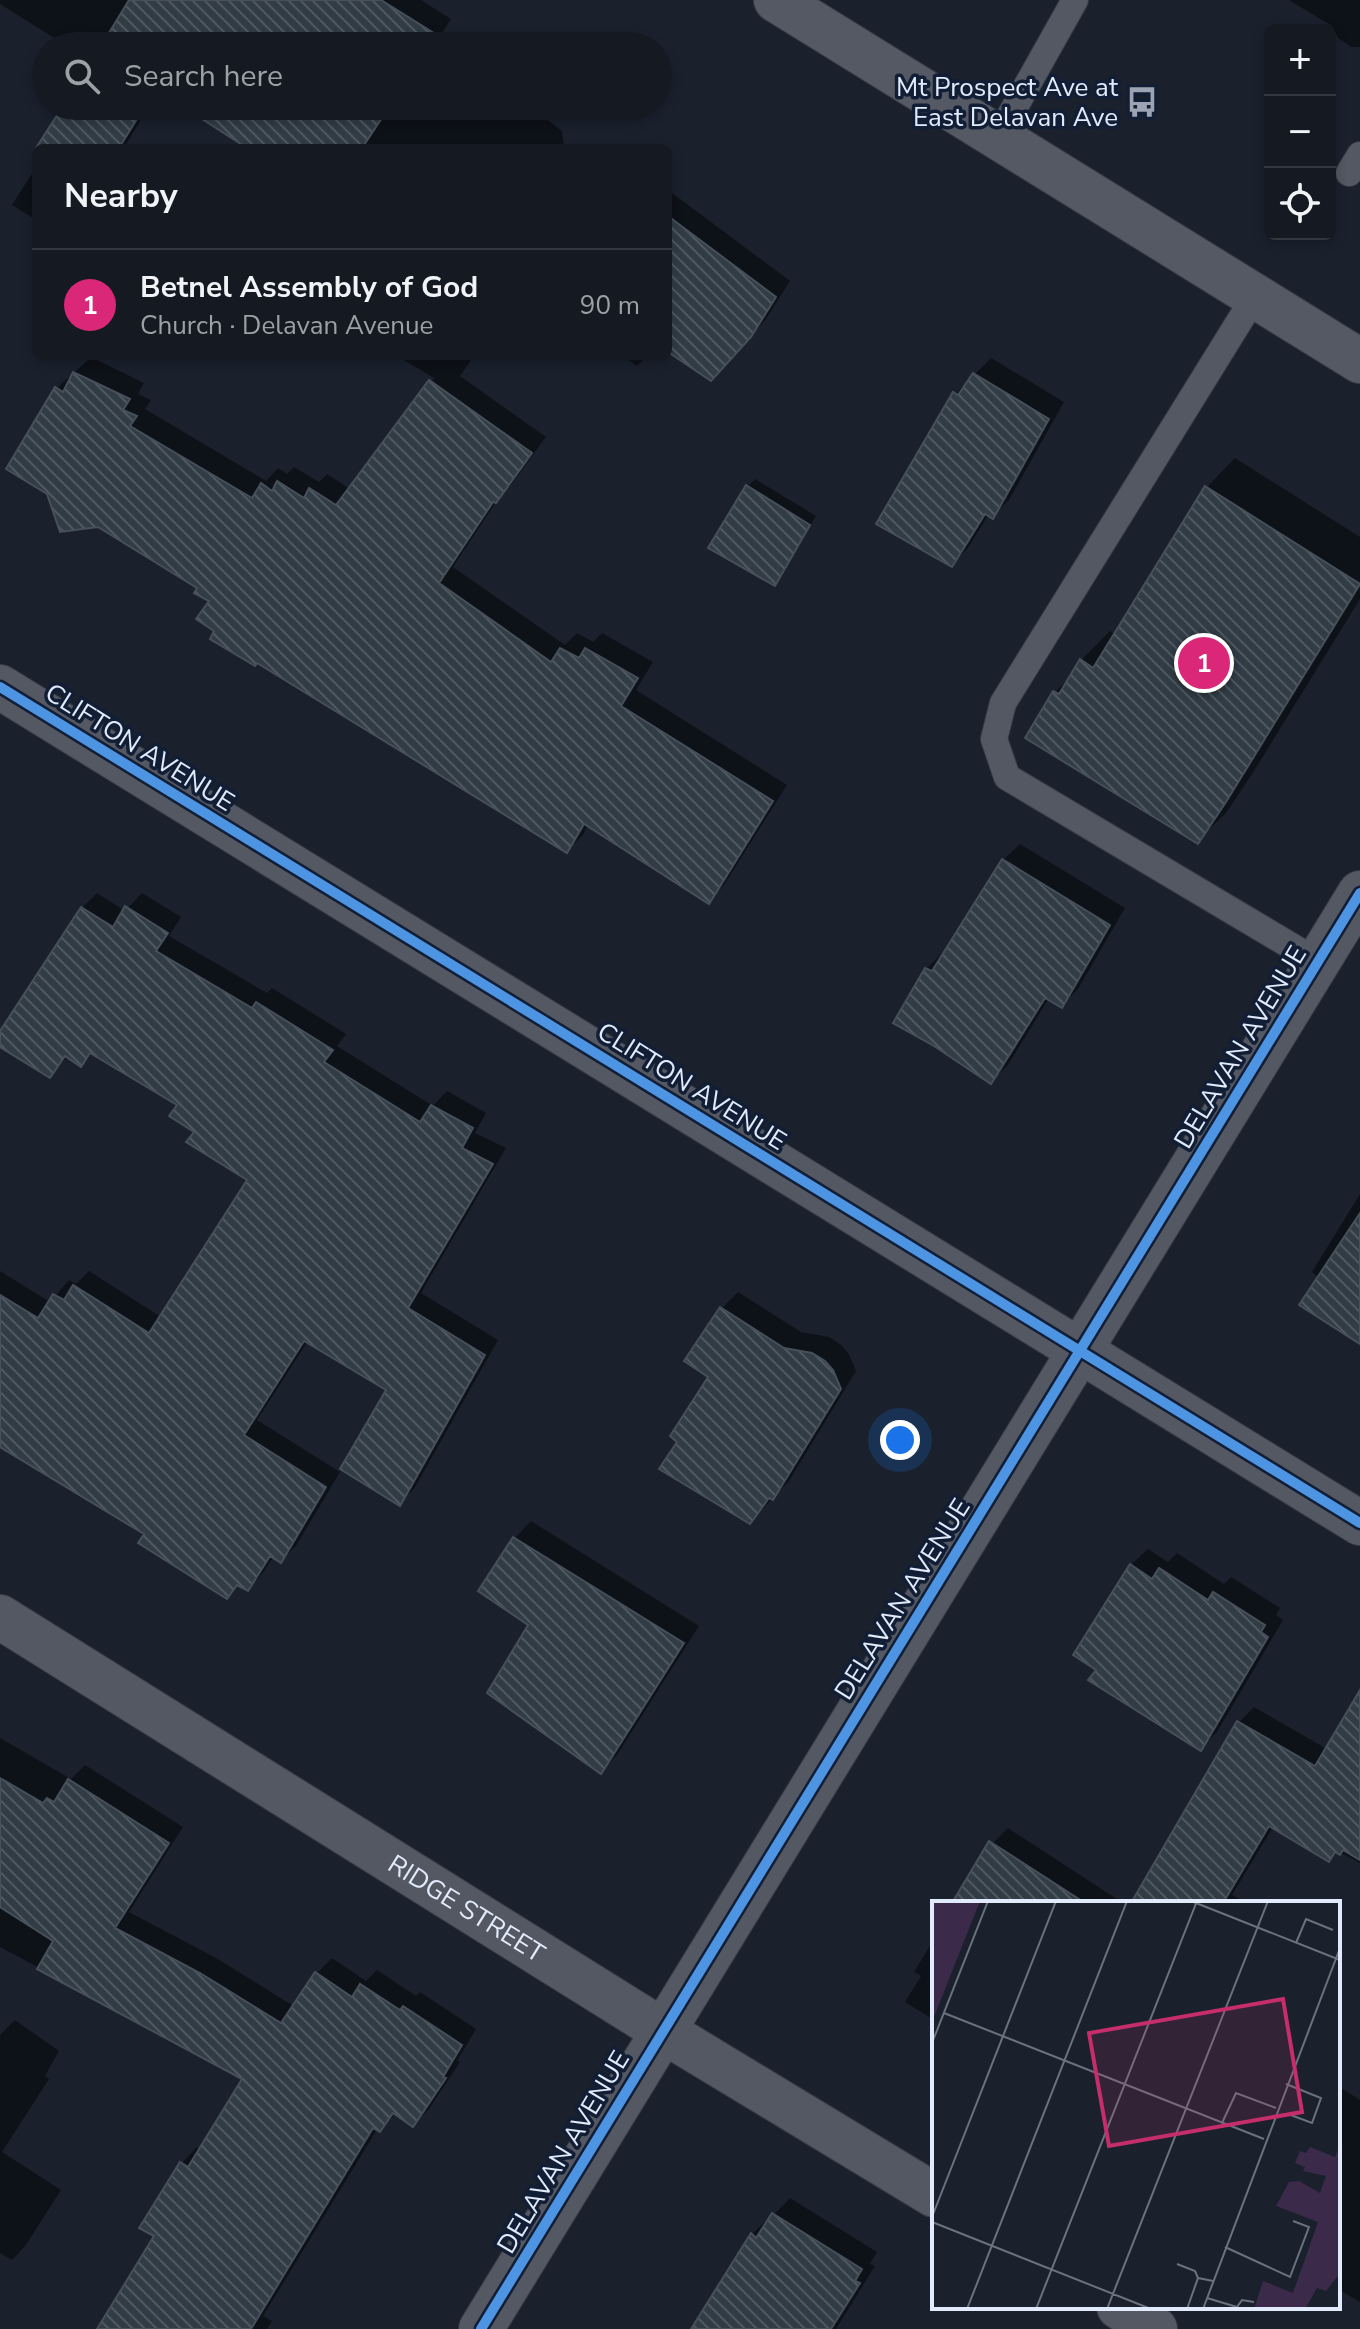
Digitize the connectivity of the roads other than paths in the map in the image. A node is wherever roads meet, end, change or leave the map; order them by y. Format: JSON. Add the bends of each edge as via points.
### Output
{"nodes":[{"id":1,"x":776,"y":0,"type":"edge"},
{"id":2,"x":1075,"y":0,"type":"edge"},
{"id":3,"x":998,"y":137,"type":"junction"},
{"id":4,"x":1255,"y":296,"type":"junction"},
{"id":5,"x":1360,"y":361,"type":"edge"},
{"id":6,"x":0,"y":687,"type":"edge"},
{"id":7,"x":1360,"y":893,"type":"edge"},
{"id":8,"x":1318,"y":962,"type":"junction"},
{"id":9,"x":1080,"y":1351,"type":"junction"},
{"id":10,"x":1360,"y":1523,"type":"edge"},
{"id":11,"x":0,"y":1617,"type":"edge"},
{"id":12,"x":663,"y":2031,"type":"junction"},
{"id":13,"x":932,"y":2194,"type":"edge"},
{"id":14,"x":1122,"y":2309,"type":"edge"},
{"id":15,"x":481,"y":2329,"type":"edge"},
{"id":16,"x":1155,"y":2329,"type":"edge"}],
"edges":[{"from":1,"to":3,"type":"main road"},
{"from":2,"to":3,"type":"lane"},
{"from":3,"to":4,"type":"main road"},
{"from":4,"to":5,"type":"main road"},
{"from":4,"to":8,"type":"lane","via":[[1003,703],[994,739],[1007,777]]},
{"from":6,"to":9,"type":"street","name":"CLIFTON AVENUE"},
{"from":7,"to":8,"type":"street","name":"DELAVAN AVENUE"},
{"from":8,"to":9,"type":"street","name":"DELAVAN AVENUE"},
{"from":9,"to":10,"type":"street","name":"CLIFTON AVENUE"},
{"from":9,"to":12,"type":"street","name":"DELAVAN AVENUE"},
{"from":11,"to":12,"type":"street","name":"RIDGE STREET"},
{"from":12,"to":13,"type":"street","name":"RIDGE STREET"},
{"from":12,"to":15,"type":"street","name":"DELAVAN AVENUE"},
{"from":14,"to":16,"type":"street"}]}
